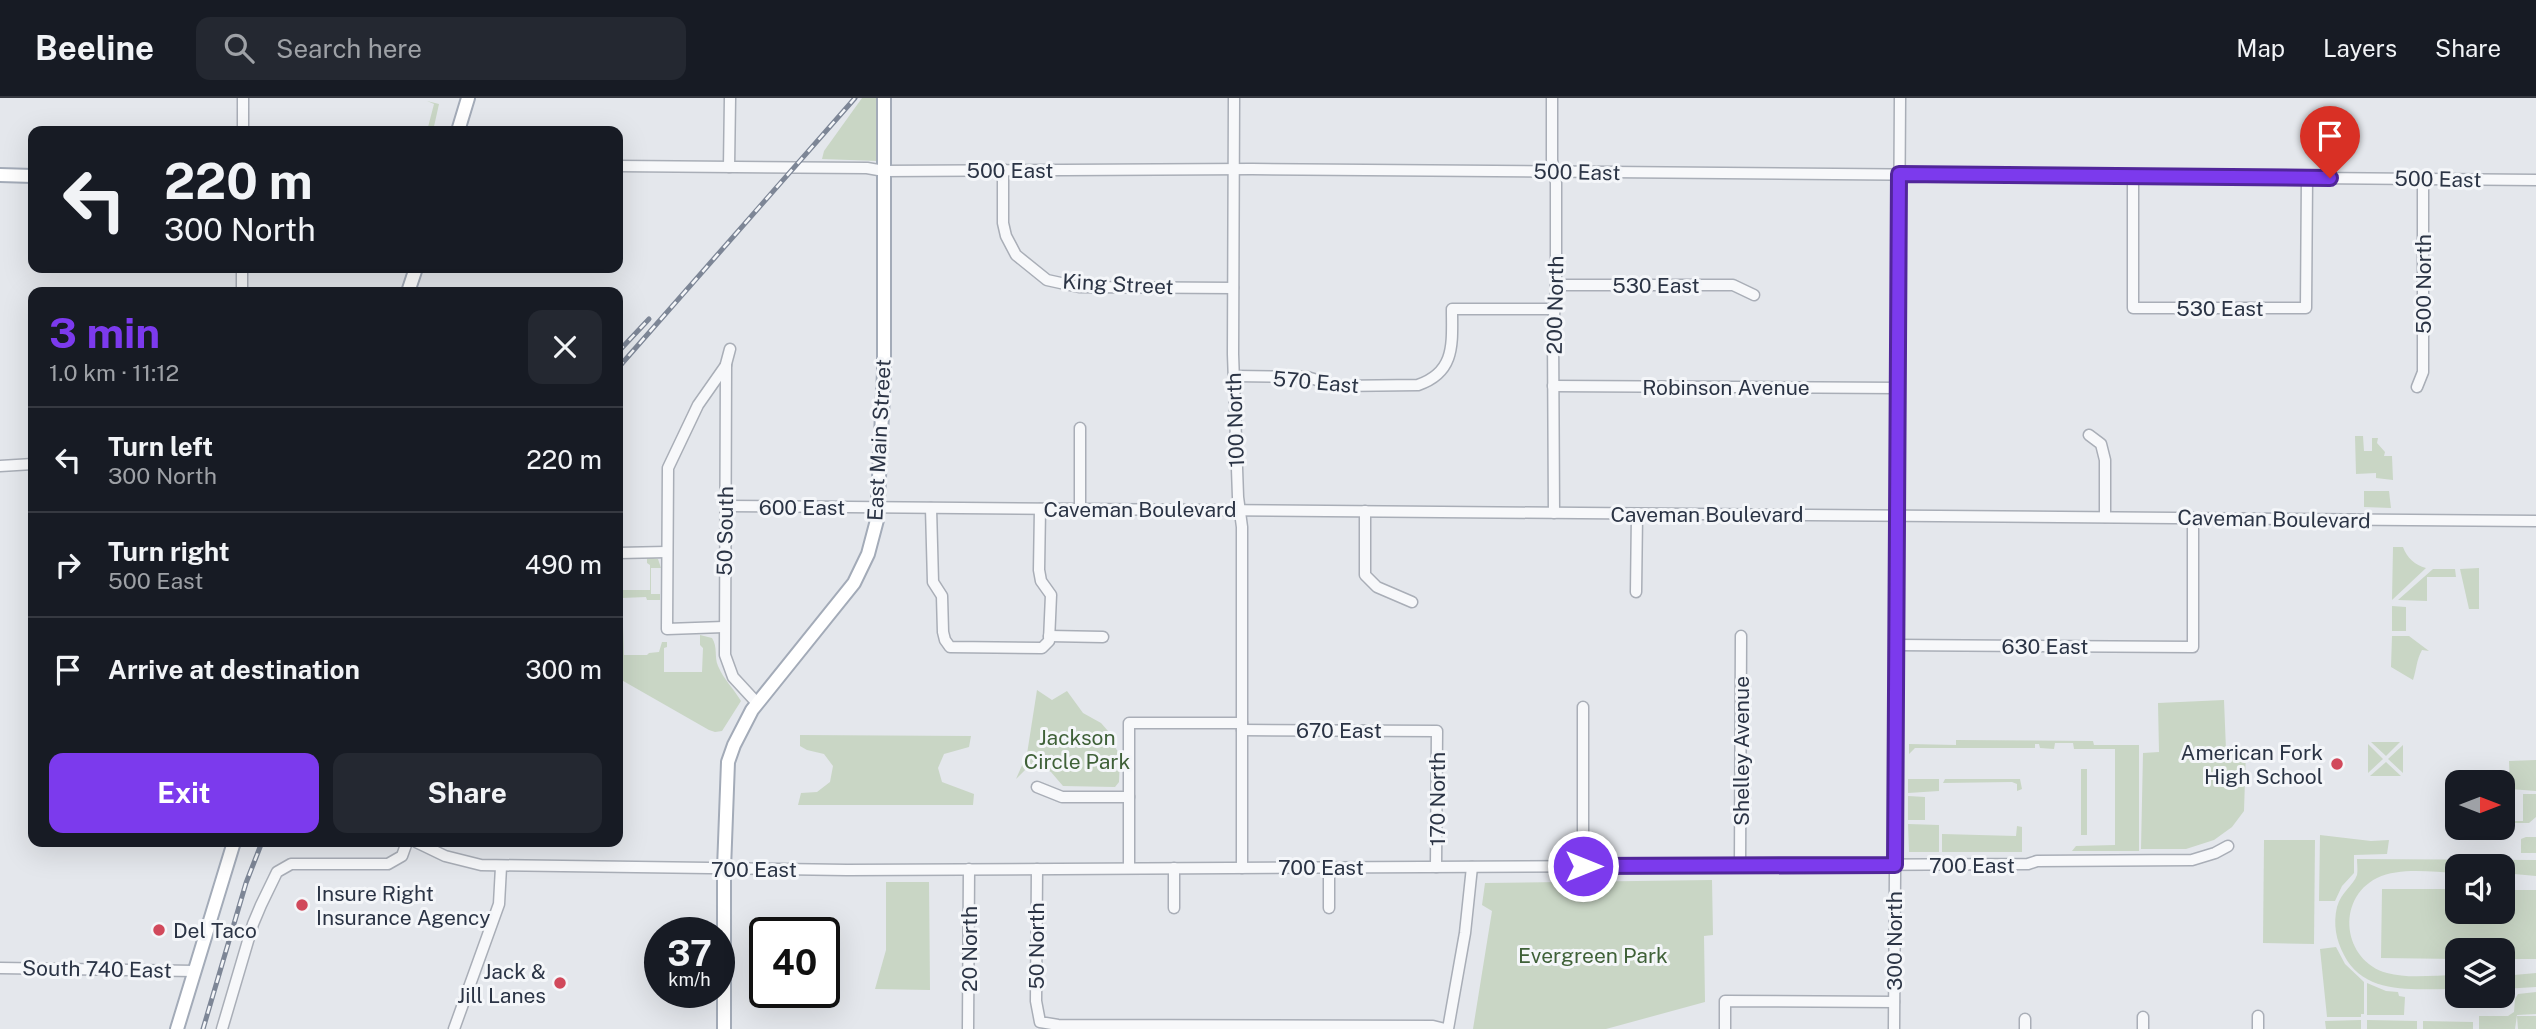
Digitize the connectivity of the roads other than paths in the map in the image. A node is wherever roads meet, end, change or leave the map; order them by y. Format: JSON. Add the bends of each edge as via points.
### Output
{"nodes":[{"id":1,"x":243,"y":98,"type":"edge"},
{"id":2,"x":468,"y":98,"type":"edge"},
{"id":3,"x":730,"y":98,"type":"edge"},
{"id":4,"x":884,"y":98,"type":"edge"},
{"id":5,"x":1234,"y":98,"type":"edge"},
{"id":6,"x":1552,"y":98,"type":"edge"},
{"id":7,"x":1900,"y":98,"type":"edge"},
{"id":8,"x":243,"y":126,"type":"edge"},
{"id":9,"x":460,"y":126,"type":"edge"},
{"id":10,"x":623,"y":166,"type":"edge"},
{"id":11,"x":730,"y":167,"type":"junction"},
{"id":12,"x":1003,"y":169,"type":"junction"},
{"id":13,"x":1234,"y":169,"type":"junction"},
{"id":14,"x":884,"y":171,"type":"junction"},
{"id":15,"x":1554,"y":172,"type":"junction"},
{"id":16,"x":1899,"y":174,"type":"junction"},
{"id":17,"x":0,"y":175,"type":"edge"},
{"id":18,"x":28,"y":176,"type":"edge"},
{"id":19,"x":2133,"y":177,"type":"junction"},
{"id":20,"x":2307,"y":178,"type":"junction"},
{"id":21,"x":2423,"y":179,"type":"junction"},
{"id":22,"x":2536,"y":180,"type":"edge"},
{"id":23,"x":1556,"y":285,"type":"junction"},
{"id":24,"x":1233,"y":288,"type":"junction"},
{"id":25,"x":1754,"y":295,"type":"dead end"},
{"id":26,"x":1554,"y":309,"type":"junction"},
{"id":27,"x":730,"y":349,"type":"dead end"},
{"id":28,"x":726,"y":364,"type":"junction"},
{"id":29,"x":1234,"y":376,"type":"junction"},
{"id":30,"x":1553,"y":386,"type":"junction"},
{"id":31,"x":2417,"y":387,"type":"dead end"},
{"id":32,"x":1898,"y":388,"type":"junction"},
{"id":33,"x":1080,"y":428,"type":"dead end"},
{"id":34,"x":2089,"y":435,"type":"dead end"},
{"id":35,"x":28,"y":464,"type":"edge"},
{"id":36,"x":0,"y":466,"type":"edge"},
{"id":37,"x":726,"y":506,"type":"junction"},
{"id":38,"x":878,"y":507,"type":"junction"},
{"id":39,"x":931,"y":508,"type":"junction"},
{"id":40,"x":1040,"y":509,"type":"junction"},
{"id":41,"x":1080,"y":509,"type":"junction"},
{"id":42,"x":1240,"y":510,"type":"junction"},
{"id":43,"x":1365,"y":511,"type":"junction"},
{"id":44,"x":1554,"y":513,"type":"junction"},
{"id":45,"x":1637,"y":514,"type":"junction"},
{"id":46,"x":1897,"y":516,"type":"junction"},
{"id":47,"x":2105,"y":517,"type":"junction"},
{"id":48,"x":2193,"y":518,"type":"junction"},
{"id":49,"x":2536,"y":521,"type":"edge"},
{"id":50,"x":667,"y":552,"type":"junction"},
{"id":51,"x":623,"y":553,"type":"edge"},
{"id":52,"x":1636,"y":592,"type":"dead end"},
{"id":53,"x":1412,"y":602,"type":"dead end"},
{"id":54,"x":724,"y":627,"type":"junction"},
{"id":55,"x":1741,"y":636,"type":"dead end"},
{"id":56,"x":1104,"y":637,"type":"dead end"},
{"id":57,"x":1049,"y":638,"type":"junction"},
{"id":58,"x":1896,"y":645,"type":"junction"},
{"id":59,"x":758,"y":703,"type":"junction"},
{"id":60,"x":1583,"y":708,"type":"dead end"},
{"id":61,"x":1242,"y":727,"type":"junction"},
{"id":62,"x":1437,"y":731,"type":"joint"},
{"id":63,"x":1037,"y":787,"type":"dead end"},
{"id":64,"x":1129,"y":797,"type":"junction"},
{"id":65,"x":2228,"y":846,"type":"dead end"},
{"id":66,"x":232,"y":847,"type":"edge"},
{"id":67,"x":405,"y":847,"type":"edge"},
{"id":68,"x":427,"y":847,"type":"edge"},
{"id":69,"x":1895,"y":865,"type":"junction"},
{"id":70,"x":1583,"y":866,"type":"junction"},
{"id":71,"x":1740,"y":866,"type":"junction"},
{"id":72,"x":501,"y":867,"type":"junction"},
{"id":73,"x":1329,"y":867,"type":"junction"},
{"id":74,"x":1436,"y":867,"type":"junction"},
{"id":75,"x":1472,"y":867,"type":"junction"},
{"id":76,"x":1129,"y":868,"type":"junction"},
{"id":77,"x":1174,"y":868,"type":"junction"},
{"id":78,"x":1242,"y":868,"type":"junction"},
{"id":79,"x":724,"y":869,"type":"junction"},
{"id":80,"x":969,"y":869,"type":"junction"},
{"id":81,"x":1037,"y":869,"type":"junction"},
{"id":82,"x":1174,"y":908,"type":"dead end"},
{"id":83,"x":1329,"y":908,"type":"dead end"},
{"id":84,"x":0,"y":968,"type":"edge"},
{"id":85,"x":195,"y":971,"type":"junction"},
{"id":86,"x":1894,"y":1002,"type":"junction"},
{"id":87,"x":2258,"y":1016,"type":"dead end"},
{"id":88,"x":2143,"y":1017,"type":"dead end"},
{"id":89,"x":177,"y":1029,"type":"edge"},
{"id":90,"x":222,"y":1029,"type":"edge"},
{"id":91,"x":454,"y":1029,"type":"edge"},
{"id":92,"x":724,"y":1029,"type":"edge"},
{"id":93,"x":968,"y":1029,"type":"edge"},
{"id":94,"x":1446,"y":1029,"type":"edge"},
{"id":95,"x":1725,"y":1029,"type":"edge"},
{"id":96,"x":1894,"y":1029,"type":"edge"},
{"id":97,"x":2143,"y":1029,"type":"edge"},
{"id":98,"x":2258,"y":1029,"type":"edge"}],
"edges":[{"from":1,"to":8,"type":"street"},
{"from":2,"to":9,"type":"main road"},
{"from":3,"to":11,"type":"street"},
{"from":4,"to":14,"type":"main road","name":"East Main Street"},
{"from":5,"to":13,"type":"street","name":"100 North"},
{"from":6,"to":15,"type":"street","name":"200 North"},
{"from":7,"to":16,"type":"street","name":"300 North"},
{"from":10,"to":11,"type":"street","name":"500 East"},
{"from":11,"to":14,"type":"street","name":"500 East"},
{"from":12,"to":13,"type":"street","name":"500 East"},
{"from":12,"to":14,"type":"street","name":"500 East"},
{"from":12,"to":24,"type":"street","name":"King Street","via":[[1006,236],[1016,254],[1047,279],[1079,287]]},
{"from":13,"to":15,"type":"street","name":"500 East"},
{"from":13,"to":24,"type":"street","name":"100 North"},
{"from":14,"to":38,"type":"main road","name":"East Main Street","via":[[884,372]]},
{"from":15,"to":16,"type":"street","name":"500 East"},
{"from":15,"to":23,"type":"street","name":"200 North"},
{"from":16,"to":19,"type":"street","name":"500 East"},
{"from":16,"to":32,"type":"street","name":"300 North"},
{"from":17,"to":18,"type":"main road"},
{"from":19,"to":20,"type":"street","name":"500 East"},
{"from":19,"to":20,"type":"street","name":"530 East","via":[[2133,308],[2306,308]]},
{"from":20,"to":21,"type":"street","name":"500 East"},
{"from":21,"to":22,"type":"street","name":"500 East"},
{"from":21,"to":31,"type":"street","name":"500 North","via":[[2423,372]]},
{"from":23,"to":25,"type":"street","name":"530 East","via":[[1733,285]]},
{"from":23,"to":26,"type":"street","name":"200 North"},
{"from":24,"to":29,"type":"street","name":"100 North"},
{"from":26,"to":29,"type":"street","name":"570 East","via":[[1452,309],[1451,355],[1438,376],[1428,382],[1337,386],[1307,377]]},
{"from":26,"to":30,"type":"street","name":"200 North"},
{"from":27,"to":28,"type":"street","name":"50 South"},
{"from":28,"to":37,"type":"street","name":"50 South"},
{"from":28,"to":50,"type":"street","via":[[698,405],[668,468]]},
{"from":29,"to":42,"type":"street","name":"100 North"},
{"from":30,"to":32,"type":"street","name":"Robinson Avenue"},
{"from":30,"to":44,"type":"street","name":"200 North"},
{"from":32,"to":46,"type":"street","name":"300 North"},
{"from":33,"to":41,"type":"street"},
{"from":34,"to":47,"type":"street","via":[[2101,444],[2105,460]]},
{"from":35,"to":36,"type":"street"},
{"from":37,"to":38,"type":"street","name":"600 East"},
{"from":37,"to":54,"type":"street","name":"50 South"},
{"from":38,"to":39,"type":"street","name":"Caveman Boulevard"},
{"from":38,"to":59,"type":"main road","name":"East Main Street","via":[[868,554],[854,583]]},
{"from":39,"to":40,"type":"street","name":"Caveman Boulevard"},
{"from":39,"to":57,"type":"street","via":[[933,582],[942,596],[943,632],[950,647],[1042,648]]},
{"from":40,"to":41,"type":"street","name":"Caveman Boulevard"},
{"from":40,"to":57,"type":"street","via":[[1039,570],[1051,595]]},
{"from":41,"to":42,"type":"street","name":"Caveman Boulevard"},
{"from":42,"to":43,"type":"street","name":"Caveman Boulevard"},
{"from":42,"to":61,"type":"street","name":"100 North"},
{"from":43,"to":44,"type":"street","name":"Caveman Boulevard"},
{"from":43,"to":53,"type":"street","via":[[1364,575],[1377,587]]},
{"from":44,"to":45,"type":"street","name":"Caveman Boulevard"},
{"from":45,"to":46,"type":"street","name":"Caveman Boulevard"},
{"from":45,"to":52,"type":"street"},
{"from":46,"to":47,"type":"street","name":"Caveman Boulevard"},
{"from":46,"to":58,"type":"street","name":"300 North"},
{"from":47,"to":48,"type":"street","name":"Caveman Boulevard"},
{"from":48,"to":49,"type":"street","name":"Caveman Boulevard"},
{"from":48,"to":58,"type":"street","name":"630 East","via":[[2193,647]]},
{"from":50,"to":51,"type":"street"},
{"from":50,"to":54,"type":"street","via":[[667,629]]},
{"from":54,"to":59,"type":"street","name":"50 South","via":[[727,667]]},
{"from":55,"to":71,"type":"street","name":"Shelley Avenue"},
{"from":56,"to":57,"type":"street"},
{"from":58,"to":69,"type":"street","name":"300 North"},
{"from":59,"to":79,"type":"main road","name":"East Main Street","via":[[734,745],[726,778]]},
{"from":60,"to":70,"type":"street"},
{"from":61,"to":62,"type":"street","name":"670 East"},
{"from":61,"to":64,"type":"street","name":"670 East","via":[[1129,723]]},
{"from":61,"to":78,"type":"street","name":"100 North"},
{"from":62,"to":74,"type":"street","name":"170 North"},
{"from":63,"to":64,"type":"street","via":[[1062,797]]},
{"from":64,"to":76,"type":"street"},
{"from":65,"to":69,"type":"street","name":"700 East","via":[[2192,860]]},
{"from":66,"to":85,"type":"main road"},
{"from":67,"to":90,"type":"street","via":[[402,856],[388,864],[291,864],[277,872],[253,924]]},
{"from":68,"to":72,"type":"street","name":"700 East","via":[[466,863]]},
{"from":69,"to":71,"type":"street","name":"700 East"},
{"from":69,"to":86,"type":"street","name":"300 North"},
{"from":70,"to":71,"type":"street","name":"700 East"},
{"from":70,"to":75,"type":"street","name":"700 East"},
{"from":72,"to":79,"type":"street","name":"700 East"},
{"from":72,"to":91,"type":"street","via":[[499,904]]},
{"from":73,"to":74,"type":"street","name":"700 East"},
{"from":73,"to":78,"type":"street","name":"700 East"},
{"from":73,"to":83,"type":"street"},
{"from":74,"to":75,"type":"street","name":"700 East"},
{"from":75,"to":94,"type":"street","via":[[1465,933]]},
{"from":76,"to":77,"type":"street","name":"700 East"},
{"from":76,"to":81,"type":"street","name":"700 East"},
{"from":77,"to":78,"type":"street","name":"700 East"},
{"from":77,"to":82,"type":"street"},
{"from":79,"to":80,"type":"street","name":"700 East"},
{"from":79,"to":92,"type":"main road","name":"East Main Street"},
{"from":80,"to":81,"type":"street","name":"700 East"},
{"from":80,"to":93,"type":"street","name":"20 North"},
{"from":81,"to":94,"type":"street","name":"50 North","via":[[1036,1001],[1040,1023]]},
{"from":84,"to":85,"type":"street","name":"South 740 East"},
{"from":85,"to":89,"type":"main road"},
{"from":86,"to":95,"type":"street","via":[[1724,1001]]},
{"from":86,"to":96,"type":"street","name":"300 North"},
{"from":87,"to":98,"type":"street"},
{"from":88,"to":97,"type":"street"}]}
